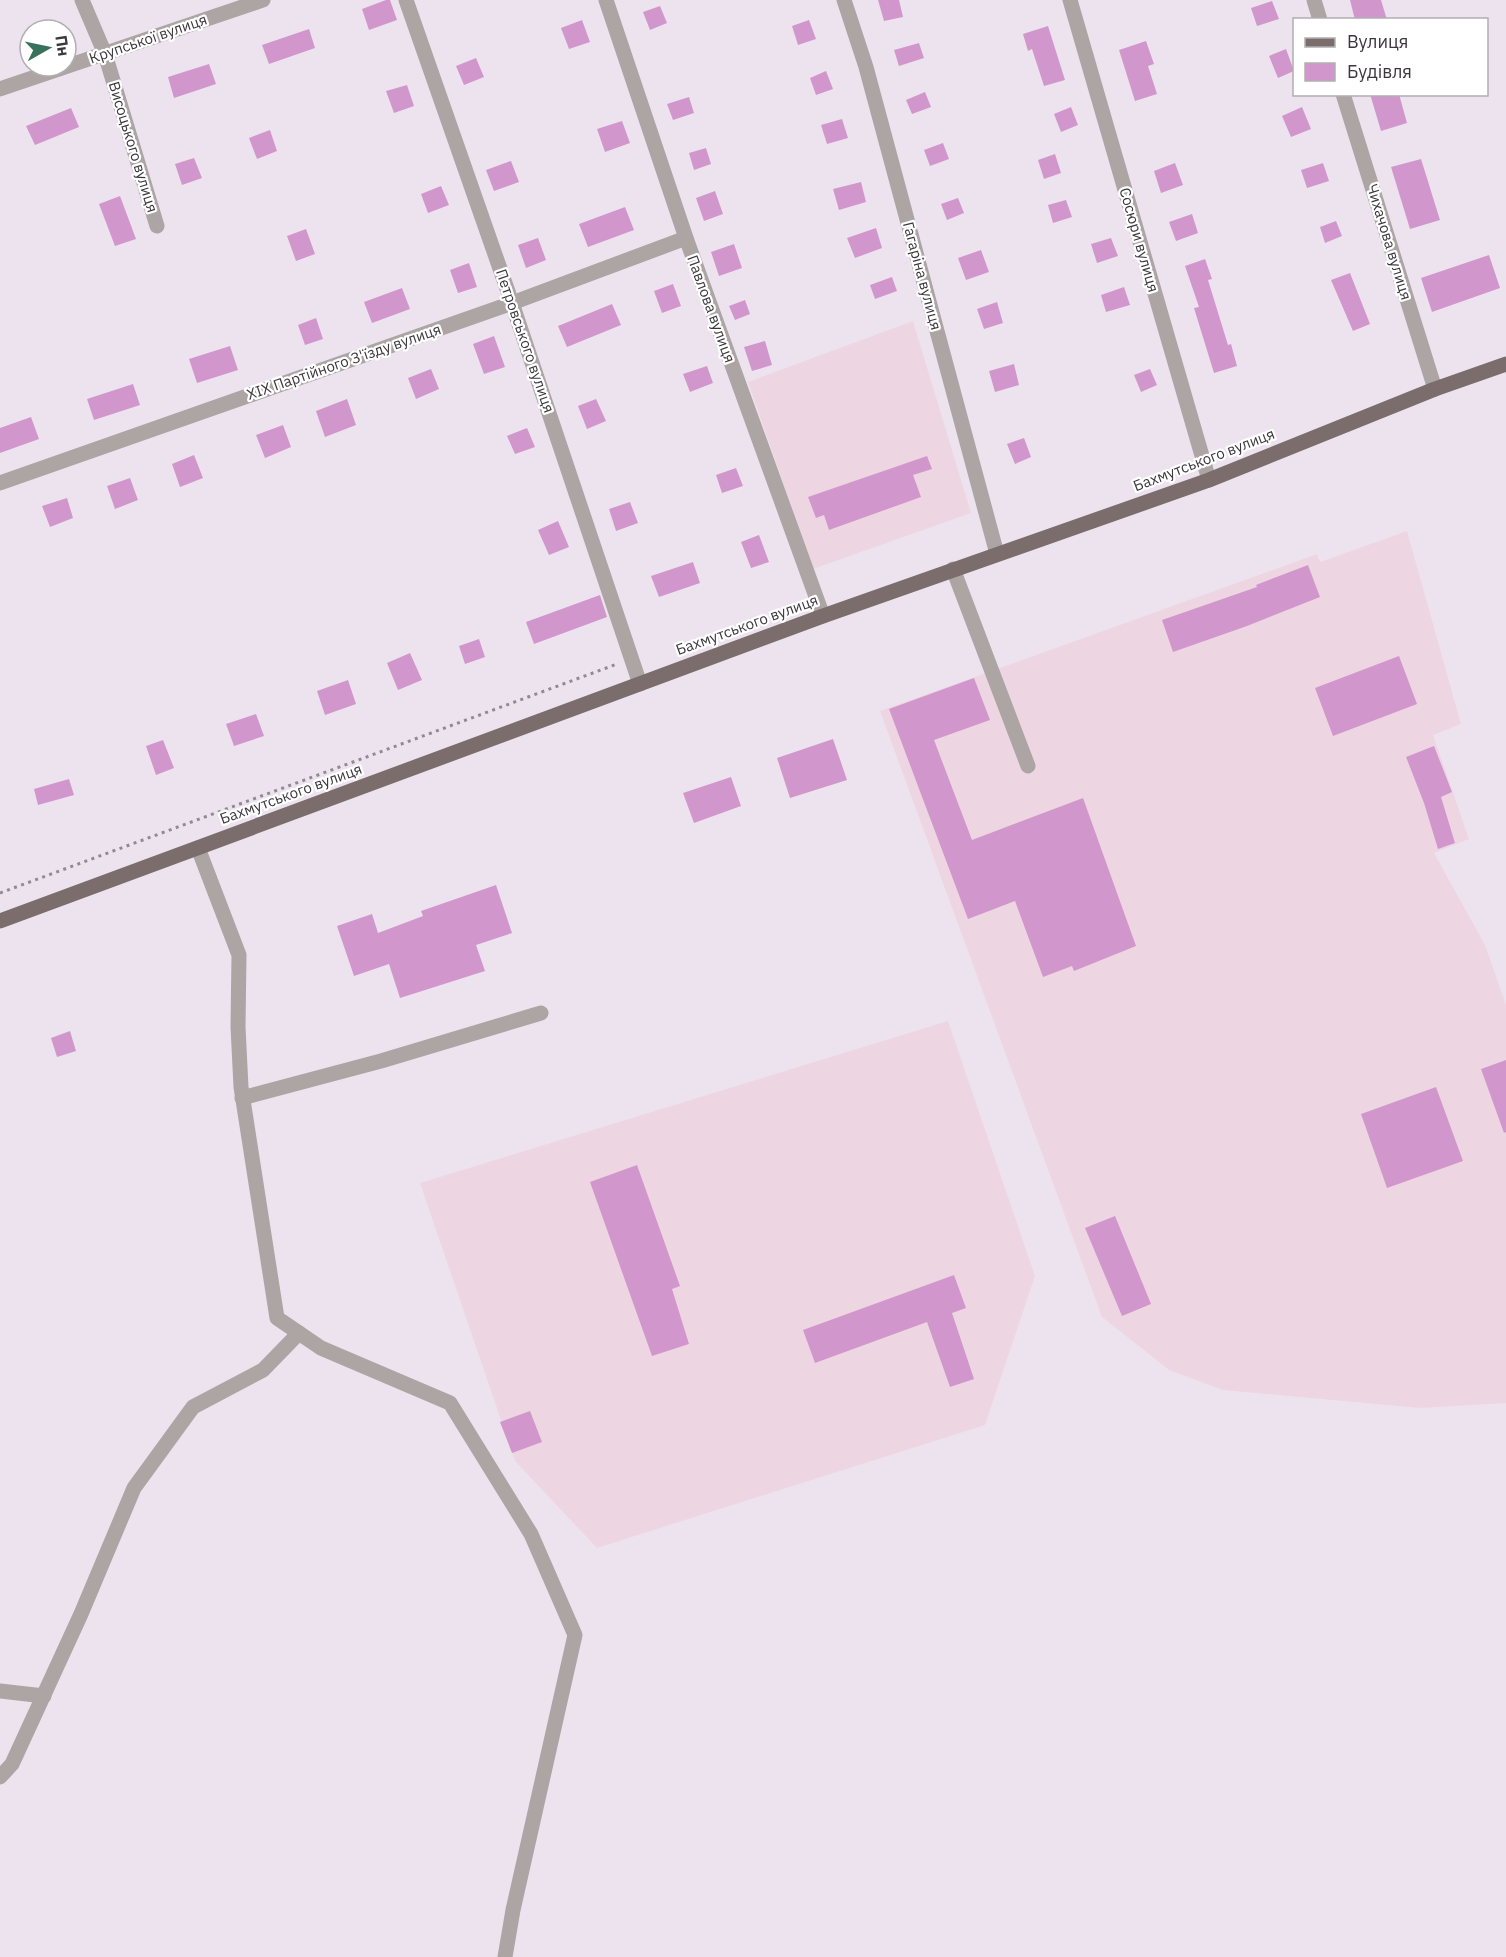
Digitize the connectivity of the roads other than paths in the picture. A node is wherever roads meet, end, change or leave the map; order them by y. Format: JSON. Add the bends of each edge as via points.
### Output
{"nodes":[{"id":1,"x":82,"y":0,"type":"edge"},
{"id":2,"x":263,"y":0,"type":"edge"},
{"id":3,"x":406,"y":0,"type":"edge"},
{"id":4,"x":606,"y":0,"type":"edge"},
{"id":5,"x":844,"y":0,"type":"edge"},
{"id":6,"x":1070,"y":0,"type":"edge"},
{"id":7,"x":1314,"y":0,"type":"edge"},
{"id":8,"x":1319,"y":18,"type":"edge"},
{"id":9,"x":105,"y":54,"type":"junction"},
{"id":10,"x":0,"y":89,"type":"edge"},
{"id":11,"x":1344,"y":96,"type":"edge"},
{"id":12,"x":158,"y":226,"type":"dead end"},
{"id":13,"x":686,"y":238,"type":"junction"},
{"id":14,"x":513,"y":303,"type":"junction"},
{"id":15,"x":1506,"y":364,"type":"edge"},
{"id":16,"x":1435,"y":389,"type":"junction"},
{"id":17,"x":1209,"y":480,"type":"junction"},
{"id":18,"x":0,"y":483,"type":"edge"},
{"id":19,"x":998,"y":554,"type":"junction"},
{"id":20,"x":953,"y":569,"type":"junction"},
{"id":21,"x":823,"y":616,"type":"junction"},
{"id":22,"x":640,"y":684,"type":"junction"},
{"id":23,"x":1028,"y":766,"type":"dead end"},
{"id":24,"x":198,"y":848,"type":"junction"},
{"id":25,"x":0,"y":921,"type":"edge"},
{"id":26,"x":541,"y":1013,"type":"dead end"},
{"id":27,"x":242,"y":1098,"type":"junction"},
{"id":28,"x":299,"y":1333,"type":"junction"},
{"id":29,"x":0,"y":1691,"type":"edge"},
{"id":30,"x":44,"y":1696,"type":"junction"},
{"id":31,"x":0,"y":1777,"type":"edge"},
{"id":32,"x":505,"y":1957,"type":"edge"}],
"edges":[{"from":1,"to":9,"type":"street","name":"Висоцького вулиця"},
{"from":2,"to":9,"type":"street","name":"Крупської вулиця"},
{"from":3,"to":14,"type":"street","name":"Петровського вулиця"},
{"from":4,"to":13,"type":"street","name":"Павлова вулиця"},
{"from":5,"to":19,"type":"street","name":"Гагаріна вулиця","via":[[866,67]]},
{"from":6,"to":17,"type":"street","name":"Сосюри вулиця"},
{"from":7,"to":8,"type":"street"},
{"from":9,"to":10,"type":"street","name":"Крупської вулиця"},
{"from":9,"to":12,"type":"street","name":"Висоцького вулиця"},
{"from":11,"to":16,"type":"street","name":"Чихачова вулиця"},
{"from":13,"to":14,"type":"street","name":"XIX Партійного З'їзду вулиця"},
{"from":13,"to":21,"type":"street","name":"Павлова вулиця"},
{"from":14,"to":18,"type":"street","name":"XIX Партійного З'їзду вулиця"},
{"from":14,"to":22,"type":"street","name":"Петровського вулиця"},
{"from":15,"to":16,"type":"main road","name":"Бахмутського вулиця"},
{"from":16,"to":17,"type":"main road","name":"Бахмутського вулиця"},
{"from":17,"to":19,"type":"main road","name":"Бахмутського вулиця"},
{"from":19,"to":20,"type":"main road","name":"Бахмутського вулиця"},
{"from":20,"to":21,"type":"main road","name":"Бахмутського вулиця"},
{"from":20,"to":23,"type":"street"},
{"from":21,"to":22,"type":"main road","name":"Бахмутського вулиця"},
{"from":22,"to":24,"type":"main road","name":"Бахмутського вулиця"},
{"from":24,"to":25,"type":"main road","name":"Бахмутського вулиця"},
{"from":24,"to":27,"type":"street","via":[[239,955]]},
{"from":26,"to":27,"type":"street"},
{"from":27,"to":28,"type":"street","via":[[277,1318]]},
{"from":28,"to":30,"type":"street","via":[[263,1370],[193,1407],[134,1488]]},
{"from":28,"to":32,"type":"street","via":[[321,1348],[450,1403],[531,1534],[575,1635]]},
{"from":29,"to":30,"type":"street"},
{"from":30,"to":31,"type":"street","via":[[12,1764]]}]}
